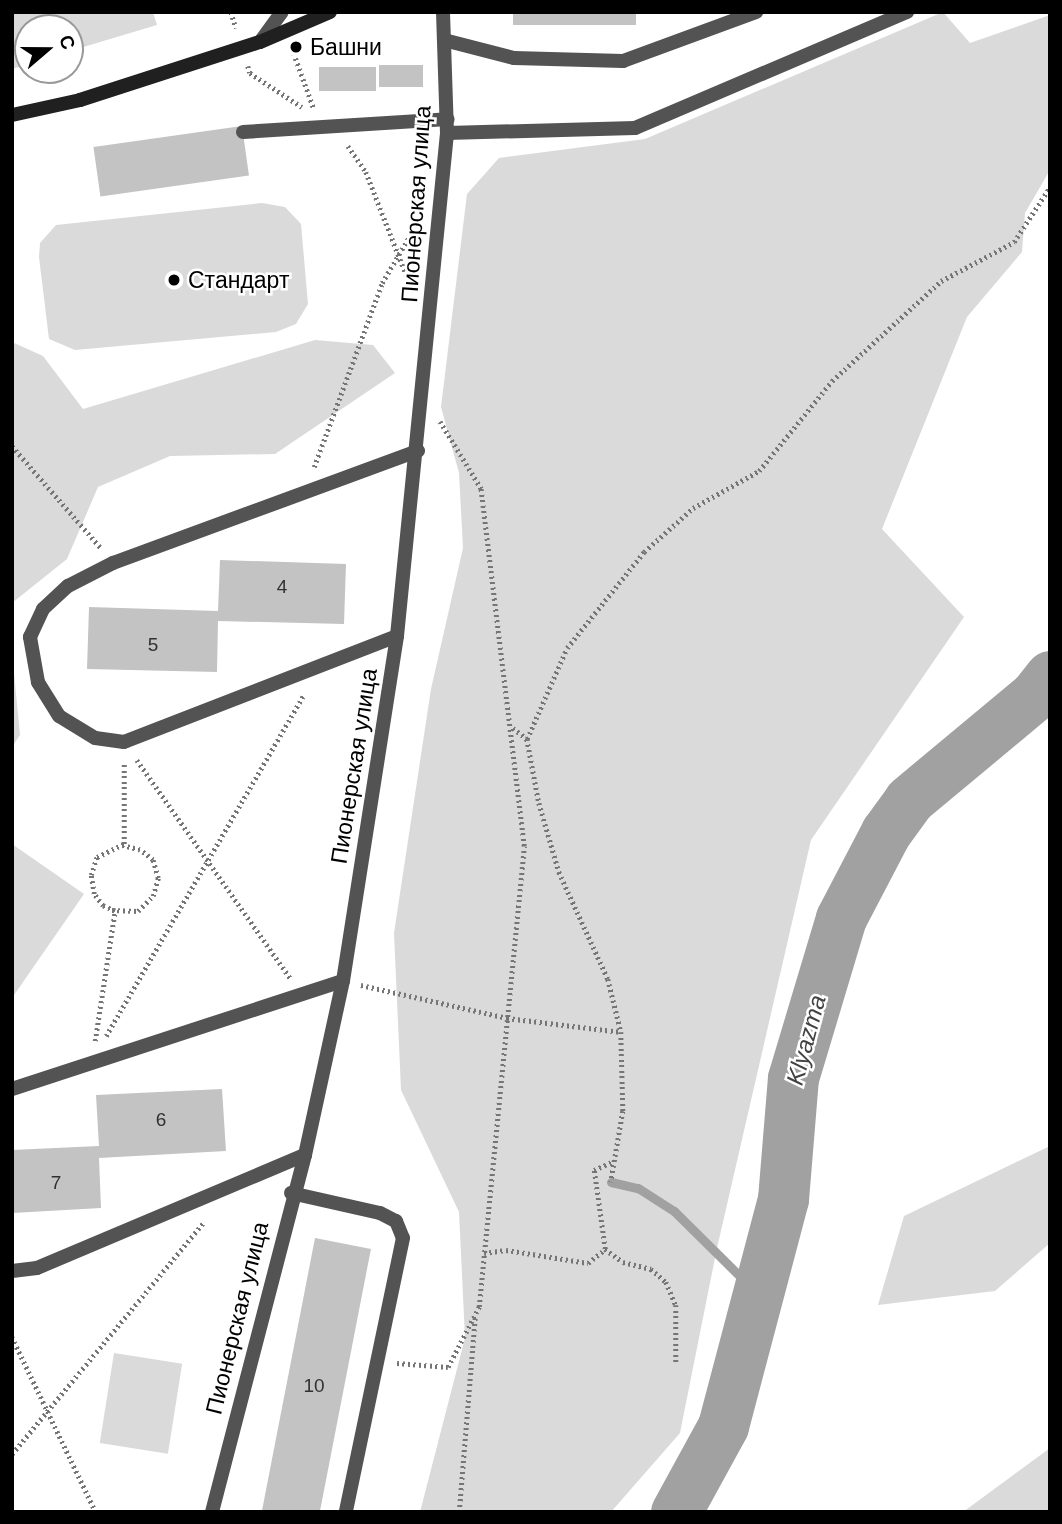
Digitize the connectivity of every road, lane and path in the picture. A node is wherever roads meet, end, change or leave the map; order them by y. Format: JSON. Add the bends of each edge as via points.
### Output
{"nodes":[{"id":1,"x":282,"y":12,"type":"edge"},
{"id":2,"x":330,"y":12,"type":"edge"},
{"id":3,"x":443,"y":12,"type":"edge"},
{"id":4,"x":756,"y":12,"type":"edge"},
{"id":5,"x":907,"y":12,"type":"edge"},
{"id":6,"x":444,"y":40,"type":"junction"},
{"id":7,"x":260,"y":42,"type":"junction"},
{"id":8,"x":292,"y":48,"type":"dead end"},
{"id":9,"x":247,"y":62,"type":"dead end"},
{"id":10,"x":12,"y":115,"type":"edge"},
{"id":11,"x":447,"y":126,"type":"junction"},
{"id":12,"x":243,"y":132,"type":"dead end"},
{"id":13,"x":341,"y":137,"type":"dead end"},
{"id":14,"x":1050,"y":187,"type":"edge"},
{"id":15,"x":422,"y":215,"type":"dead end"},
{"id":16,"x":397,"y":257,"type":"junction"},
{"id":17,"x":411,"y":288,"type":"dead end"},
{"id":18,"x":424,"y":394,"type":"junction"},
{"id":19,"x":12,"y":446,"type":"edge"},
{"id":20,"x":418,"y":451,"type":"junction"},
{"id":21,"x":304,"y":494,"type":"junction"},
{"id":22,"x":113,"y":563,"type":"junction"},
{"id":23,"x":397,"y":636,"type":"junction"},
{"id":24,"x":321,"y":665,"type":"junction"},
{"id":25,"x":511,"y":727,"type":"junction"},
{"id":26,"x":527,"y":739,"type":"junction"},
{"id":27,"x":124,"y":742,"type":"junction"},
{"id":28,"x":119,"y":845,"type":"junction"},
{"id":29,"x":207,"y":859,"type":"junction"},
{"id":30,"x":112,"y":910,"type":"junction"},
{"id":31,"x":342,"y":981,"type":"junction"},
{"id":32,"x":302,"y":994,"type":"junction"},
{"id":33,"x":507,"y":1018,"type":"junction"},
{"id":34,"x":621,"y":1032,"type":"junction"},
{"id":35,"x":92,"y":1059,"type":"junction"},
{"id":36,"x":12,"y":1088,"type":"edge"},
{"id":37,"x":305,"y":1155,"type":"junction"},
{"id":38,"x":614,"y":1161,"type":"junction"},
{"id":39,"x":611,"y":1182,"type":"dead end"},
{"id":40,"x":291,"y":1193,"type":"junction"},
{"id":41,"x":211,"y":1213,"type":"dead end"},
{"id":42,"x":606,"y":1249,"type":"junction"},
{"id":43,"x":484,"y":1253,"type":"junction"},
{"id":44,"x":12,"y":1271,"type":"edge"},
{"id":45,"x":475,"y":1315,"type":"junction"},
{"id":46,"x":12,"y":1337,"type":"edge"},
{"id":47,"x":378,"y":1360,"type":"junction"},
{"id":48,"x":676,"y":1364,"type":"dead end"},
{"id":49,"x":47,"y":1407,"type":"junction"},
{"id":50,"x":12,"y":1454,"type":"edge"},
{"id":51,"x":96,"y":1512,"type":"edge"},
{"id":52,"x":205,"y":1512,"type":"edge"},
{"id":53,"x":212,"y":1512,"type":"edge"},
{"id":54,"x":346,"y":1512,"type":"edge"},
{"id":55,"x":459,"y":1512,"type":"edge"}],
"edges":[{"from":1,"to":7,"type":"street"},
{"from":2,"to":7,"type":"street"},
{"from":3,"to":6,"type":"street","name":"Пионерская улица"},
{"from":4,"to":6,"type":"street","via":[[623,61],[514,58]]},
{"from":5,"to":11,"type":"street","via":[[635,128]]},
{"from":6,"to":11,"type":"street","name":"Пионерская улица"},
{"from":7,"to":10,"type":"street","via":[[80,100]]},
{"from":8,"to":9,"type":"path","via":[[316,116],[250,73]]},
{"from":11,"to":12,"type":"street"},
{"from":11,"to":18,"type":"street","name":"Пионерская улица"},
{"from":13,"to":16,"type":"path","via":[[366,172]]},
{"from":14,"to":26,"type":"path","via":[[1014,242],[942,281],[922,298],[832,382],[760,471],[694,508],[643,552],[567,648]]},
{"from":15,"to":16,"type":"path"},
{"from":16,"to":17,"type":"path"},
{"from":16,"to":21,"type":"path","via":[[359,338]]},
{"from":18,"to":20,"type":"street","name":"Пионерская улица"},
{"from":18,"to":25,"type":"path","via":[[481,489]]},
{"from":19,"to":22,"type":"path"},
{"from":20,"to":21,"type":"street"},
{"from":20,"to":23,"type":"street","name":"Пионерская улица"},
{"from":21,"to":22,"type":"street"},
{"from":22,"to":27,"type":"street","via":[[68,586],[43,609],[30,637],[37,682],[59,716],[95,738]]},
{"from":23,"to":24,"type":"street"},
{"from":23,"to":31,"type":"street","name":"Пионерская улица"},
{"from":24,"to":27,"type":"street"},
{"from":24,"to":29,"type":"path"},
{"from":25,"to":26,"type":"path"},
{"from":25,"to":33,"type":"path","via":[[524,846]]},
{"from":26,"to":34,"type":"path","via":[[559,872],[608,979]]},
{"from":27,"to":28,"type":"path","via":[[124,844]]},
{"from":27,"to":29,"type":"path"},
{"from":28,"to":30,"type":"path","via":[[97,857],[90,875],[94,894]]},
{"from":28,"to":30,"type":"path","via":[[140,850],[153,860],[158,878],[153,896],[138,911]]},
{"from":29,"to":32,"type":"path"},
{"from":29,"to":35,"type":"path"},
{"from":30,"to":35,"type":"path","via":[[116,911]]},
{"from":31,"to":32,"type":"street"},
{"from":31,"to":33,"type":"path"},
{"from":31,"to":37,"type":"street","name":"Пионерская улица"},
{"from":32,"to":35,"type":"street"},
{"from":33,"to":34,"type":"path"},
{"from":33,"to":43,"type":"path"},
{"from":34,"to":38,"type":"path","via":[[623,1111]]},
{"from":35,"to":36,"type":"street"},
{"from":37,"to":40,"type":"street","name":"Пионерская улица"},
{"from":37,"to":44,"type":"street","via":[[37,1268]]},
{"from":38,"to":39,"type":"path"},
{"from":38,"to":42,"type":"path","via":[[594,1170]]},
{"from":40,"to":47,"type":"street","via":[[380,1213],[396,1222],[403,1238]]},
{"from":40,"to":53,"type":"street","name":"Пионерская улица"},
{"from":41,"to":49,"type":"path"},
{"from":42,"to":43,"type":"path","via":[[588,1263],[506,1250]]},
{"from":42,"to":48,"type":"path","via":[[623,1262],[651,1269],[666,1282],[676,1305]]},
{"from":43,"to":45,"type":"path"},
{"from":45,"to":47,"type":"path","via":[[447,1367],[425,1369]]},
{"from":45,"to":55,"type":"path"},
{"from":46,"to":49,"type":"path"},
{"from":47,"to":54,"type":"street"},
{"from":49,"to":50,"type":"path"},
{"from":49,"to":51,"type":"path"},
{"from":52,"to":53,"type":"street"}]}
